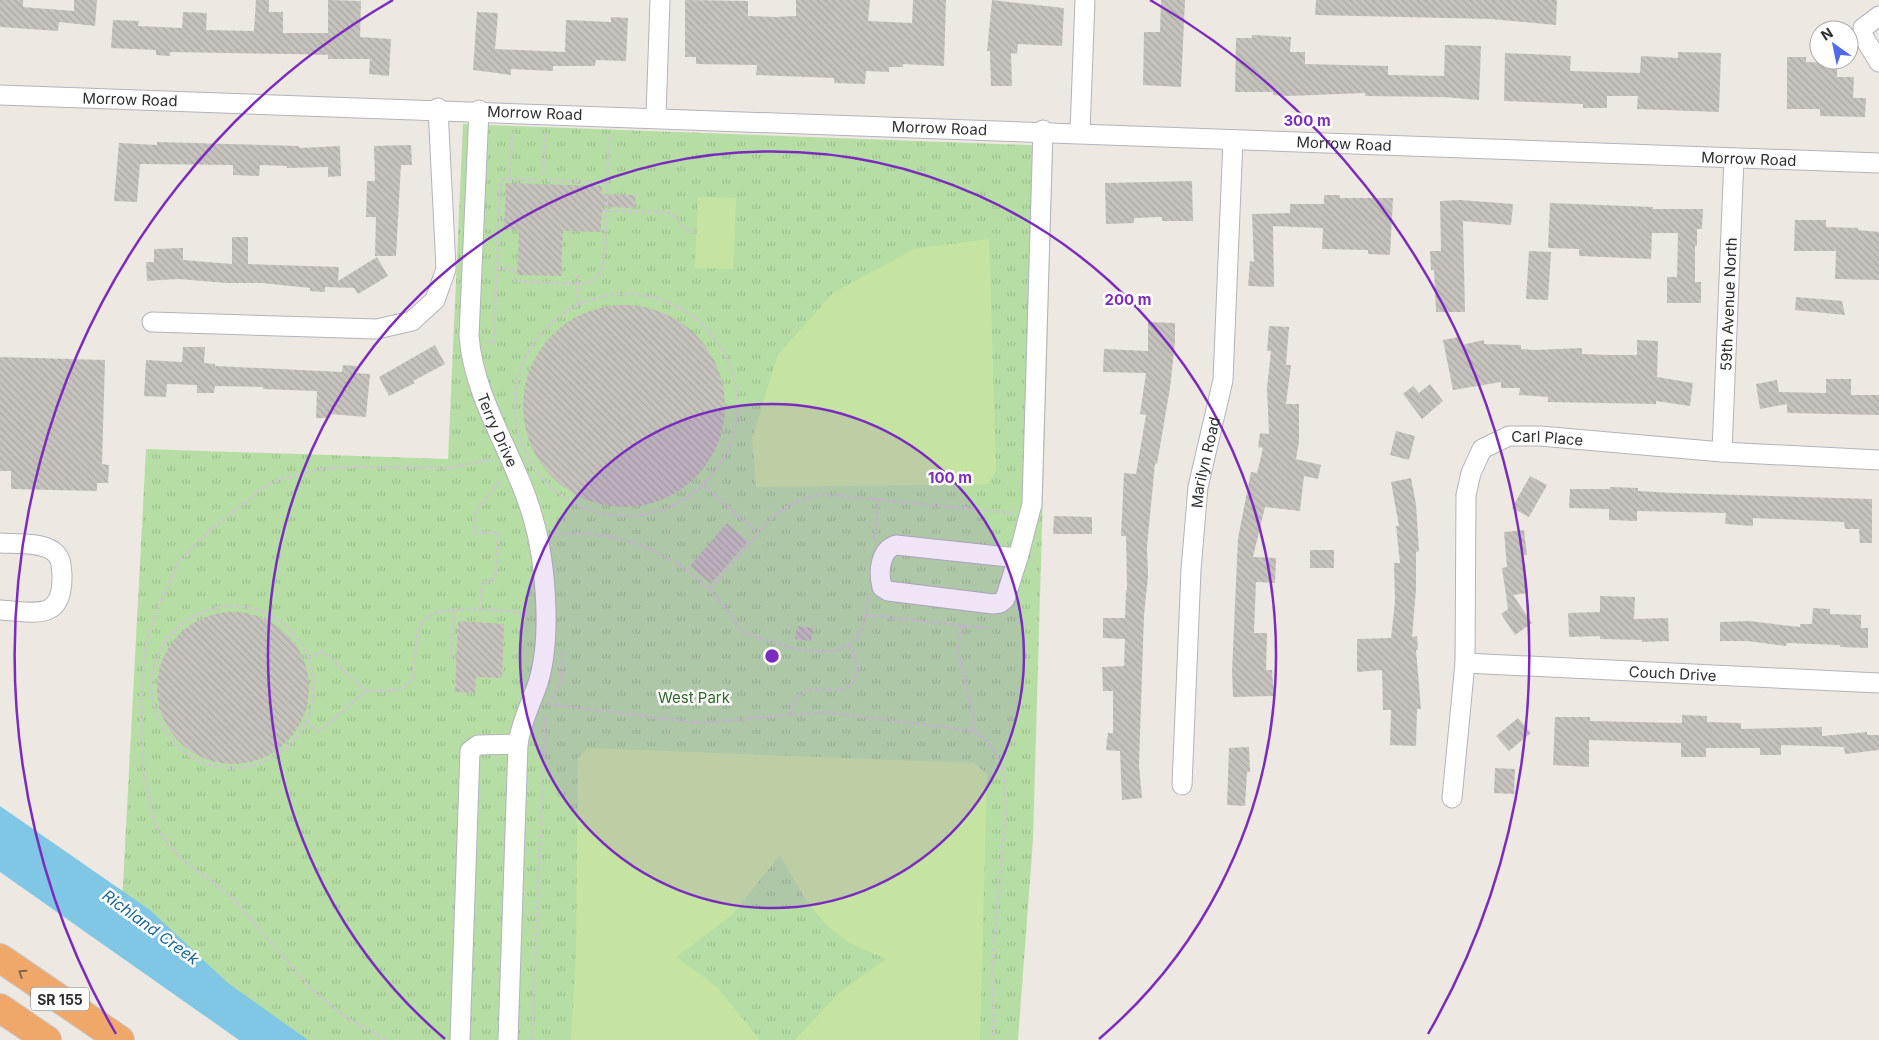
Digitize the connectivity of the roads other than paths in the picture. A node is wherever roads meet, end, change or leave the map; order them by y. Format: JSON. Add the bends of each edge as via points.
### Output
{"nodes":[{"id":1,"x":660,"y":0,"type":"edge"},
{"id":2,"x":1085,"y":0,"type":"edge"},
{"id":3,"x":1879,"y":16,"type":"edge"},
{"id":4,"x":1879,"y":62,"type":"edge"},
{"id":5,"x":0,"y":96,"type":"edge"},
{"id":6,"x":438,"y":108,"type":"junction"},
{"id":7,"x":479,"y":110,"type":"junction"},
{"id":8,"x":656,"y":115,"type":"junction"},
{"id":9,"x":1043,"y":130,"type":"junction"},
{"id":10,"x":1080,"y":132,"type":"junction"},
{"id":11,"x":1233,"y":140,"type":"junction"},
{"id":12,"x":1734,"y":158,"type":"junction"},
{"id":13,"x":1879,"y":163,"type":"edge"},
{"id":14,"x":152,"y":322,"type":"dead end"},
{"id":15,"x":1722,"y":452,"type":"junction"},
{"id":16,"x":1879,"y":460,"type":"edge"},
{"id":17,"x":0,"y":543,"type":"edge"},
{"id":18,"x":1018,"y":558,"type":"junction"},
{"id":19,"x":0,"y":610,"type":"edge"},
{"id":20,"x":1465,"y":663,"type":"junction"},
{"id":21,"x":1879,"y":683,"type":"edge"},
{"id":22,"x":518,"y":744,"type":"junction"},
{"id":23,"x":1182,"y":785,"type":"dead end"},
{"id":24,"x":1452,"y":798,"type":"dead end"},
{"id":25,"x":0,"y":958,"type":"edge"},
{"id":26,"x":0,"y":1008,"type":"edge"},
{"id":27,"x":47,"y":1040,"type":"edge"},
{"id":28,"x":120,"y":1040,"type":"edge"},
{"id":29,"x":460,"y":1040,"type":"edge"},
{"id":30,"x":508,"y":1040,"type":"edge"}],
"edges":[{"from":1,"to":8,"type":"street"},
{"from":2,"to":10,"type":"street"},
{"from":3,"to":4,"type":"street","via":[[1863,28],[1863,36]]},
{"from":5,"to":6,"type":"street","name":"Morrow Road"},
{"from":6,"to":7,"type":"street","name":"Morrow Road"},
{"from":6,"to":14,"type":"street","via":[[446,270],[435,300],[412,321],[377,329]]},
{"from":7,"to":8,"type":"street","name":"Morrow Road"},
{"from":7,"to":22,"type":"street","name":"Terry Drive","via":[[470,352],[507,461],[527,498],[537,532],[544,584],[542,664],[520,728]]},
{"from":8,"to":9,"type":"street","name":"Morrow Road"},
{"from":9,"to":10,"type":"street","name":"Morrow Road"},
{"from":9,"to":18,"type":"street","via":[[1032,504]]},
{"from":10,"to":11,"type":"street","name":"Morrow Road"},
{"from":11,"to":12,"type":"street","name":"Morrow Road"},
{"from":11,"to":23,"type":"street","name":"Marilyn Road","via":[[1222,380],[1198,487]]},
{"from":12,"to":13,"type":"street","name":"Morrow Road"},
{"from":12,"to":15,"type":"street","name":"59th Avenue North"},
{"from":15,"to":16,"type":"street","name":"Carl Place"},
{"from":15,"to":20,"type":"street","name":"Carl Place","via":[[1540,436],[1509,436],[1482,449],[1471,472],[1466,495]]},
{"from":17,"to":19,"type":"street","via":[[44,547],[54,552],[61,560],[62,593],[51,610]]},
{"from":18,"to":18,"type":"street","via":[[1005,599],[1000,603],[888,591],[882,587],[880,579],[883,554],[896,545]]},
{"from":20,"to":21,"type":"street","name":"Couch Drive"},
{"from":20,"to":24,"type":"street","name":"Carl Place"},
{"from":22,"to":29,"type":"street","via":[[478,745],[470,751]]},
{"from":22,"to":30,"type":"street","name":"Terry Drive"},
{"from":28,"to":25,"type":"highway","number":"SR 155","one_way":true},
{"from":26,"to":27,"type":"highway","number":"SR 155"}]}
